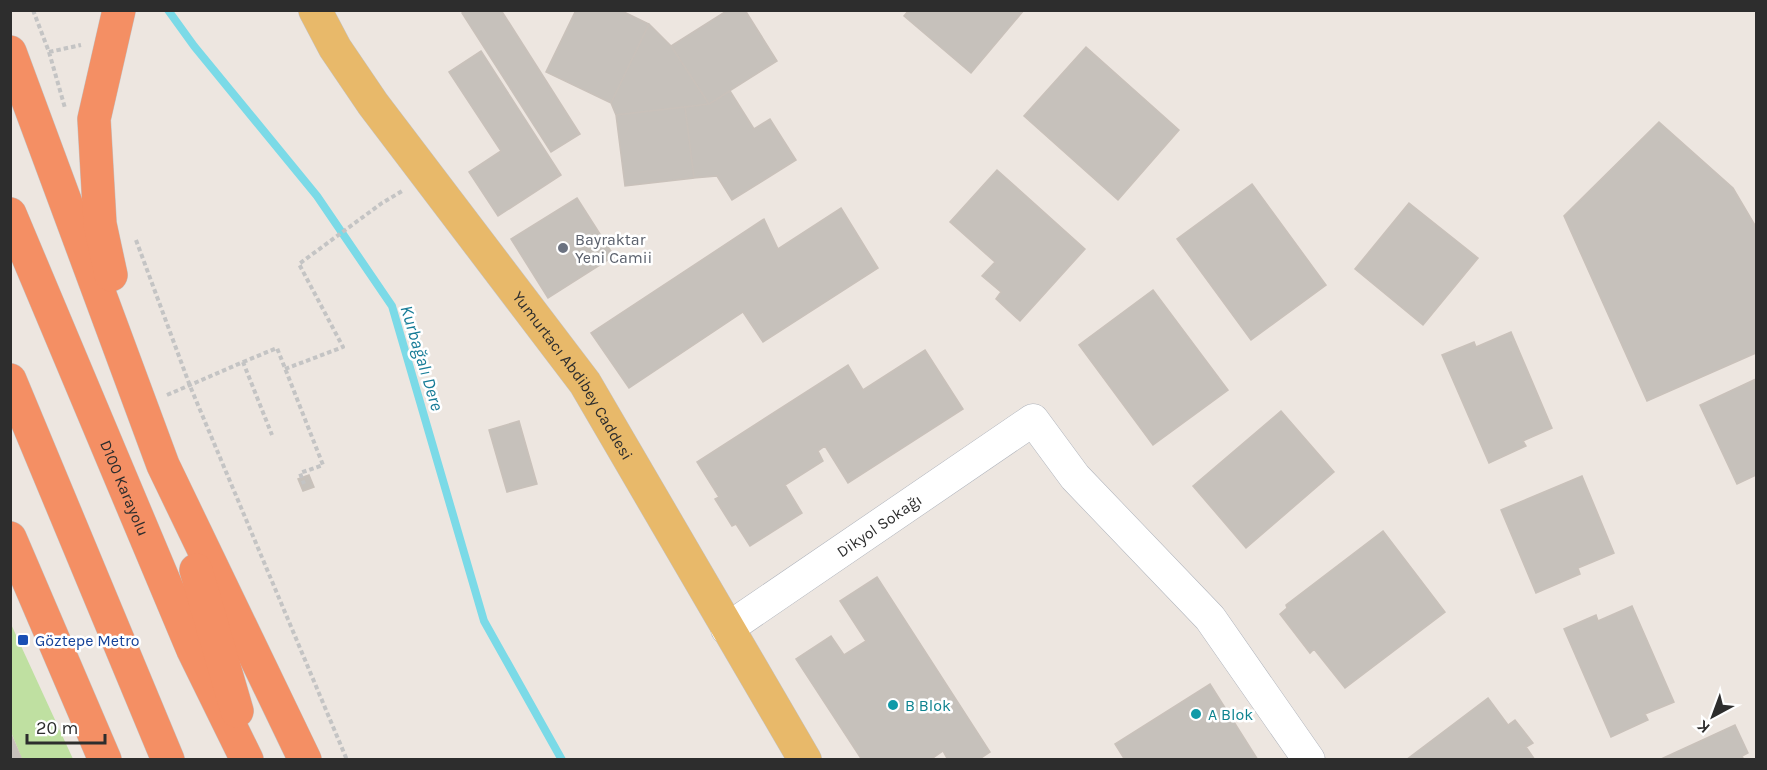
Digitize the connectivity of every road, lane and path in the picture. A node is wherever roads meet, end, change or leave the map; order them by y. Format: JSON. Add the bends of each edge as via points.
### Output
{"nodes":[{"id":1,"x":33,"y":10,"type":"edge"},
{"id":2,"x":315,"y":10,"type":"edge"},
{"id":3,"x":107,"y":28,"type":"edge"},
{"id":4,"x":10,"y":52,"type":"edge"},
{"id":5,"x":49,"y":52,"type":"junction"},
{"id":6,"x":67,"y":116,"type":"dead end"},
{"id":7,"x":382,"y":203,"type":"dead end"},
{"id":8,"x":10,"y":214,"type":"edge"},
{"id":9,"x":132,"y":229,"type":"dead end"},
{"id":10,"x":243,"y":362,"type":"junction"},
{"id":11,"x":285,"y":369,"type":"junction"},
{"id":12,"x":10,"y":380,"type":"edge"},
{"id":13,"x":190,"y":386,"type":"junction"},
{"id":14,"x":141,"y":406,"type":"junction"},
{"id":15,"x":272,"y":435,"type":"dead end"},
{"id":16,"x":163,"y":465,"type":"junction"},
{"id":17,"x":304,"y":484,"type":"dead end"},
{"id":18,"x":10,"y":514,"type":"edge"},
{"id":19,"x":10,"y":538,"type":"edge"},
{"id":20,"x":36,"y":595,"type":"junction"},
{"id":21,"x":727,"y":629,"type":"junction"},
{"id":22,"x":105,"y":759,"type":"edge"},
{"id":23,"x":168,"y":759,"type":"edge"},
{"id":24,"x":248,"y":759,"type":"edge"},
{"id":25,"x":305,"y":759,"type":"edge"},
{"id":26,"x":347,"y":759,"type":"edge"},
{"id":27,"x":805,"y":759,"type":"edge"},
{"id":28,"x":1309,"y":759,"type":"edge"}],
"edges":[{"from":1,"to":5,"type":"path"},
{"from":2,"to":21,"type":"main road","name":"Yumurtacı Abdibey Caddesi","via":[[373,104],[585,383]]},
{"from":3,"to":5,"type":"path"},
{"from":3,"to":14,"type":"highway","via":[[94,119],[100,224]]},
{"from":4,"to":14,"type":"highway"},
{"from":5,"to":6,"type":"path"},
{"from":7,"to":11,"type":"path","via":[[300,264],[343,347]]},
{"from":8,"to":24,"type":"highway","name":"D100 Karayolu","via":[[193,651]]},
{"from":9,"to":13,"type":"path"},
{"from":10,"to":11,"type":"path","via":[[277,348]]},
{"from":10,"to":13,"type":"path"},
{"from":10,"to":15,"type":"path"},
{"from":11,"to":17,"type":"path","via":[[323,465],[300,473]]},
{"from":12,"to":23,"type":"highway"},
{"from":13,"to":14,"type":"path"},
{"from":13,"to":26,"type":"path"},
{"from":14,"to":16,"type":"highway"},
{"from":16,"to":24,"type":"highway","via":[[231,680]]},
{"from":16,"to":25,"type":"highway"},
{"from":18,"to":20,"type":"highway"},
{"from":19,"to":20,"type":"highway"},
{"from":20,"to":22,"type":"highway"},
{"from":21,"to":27,"type":"main road","name":"Yumurtacı Abdibey Caddesi"},
{"from":21,"to":28,"type":"street","name":"Dikyol Sokağı","via":[[1033,420],[1075,477],[1210,618]]}]}
